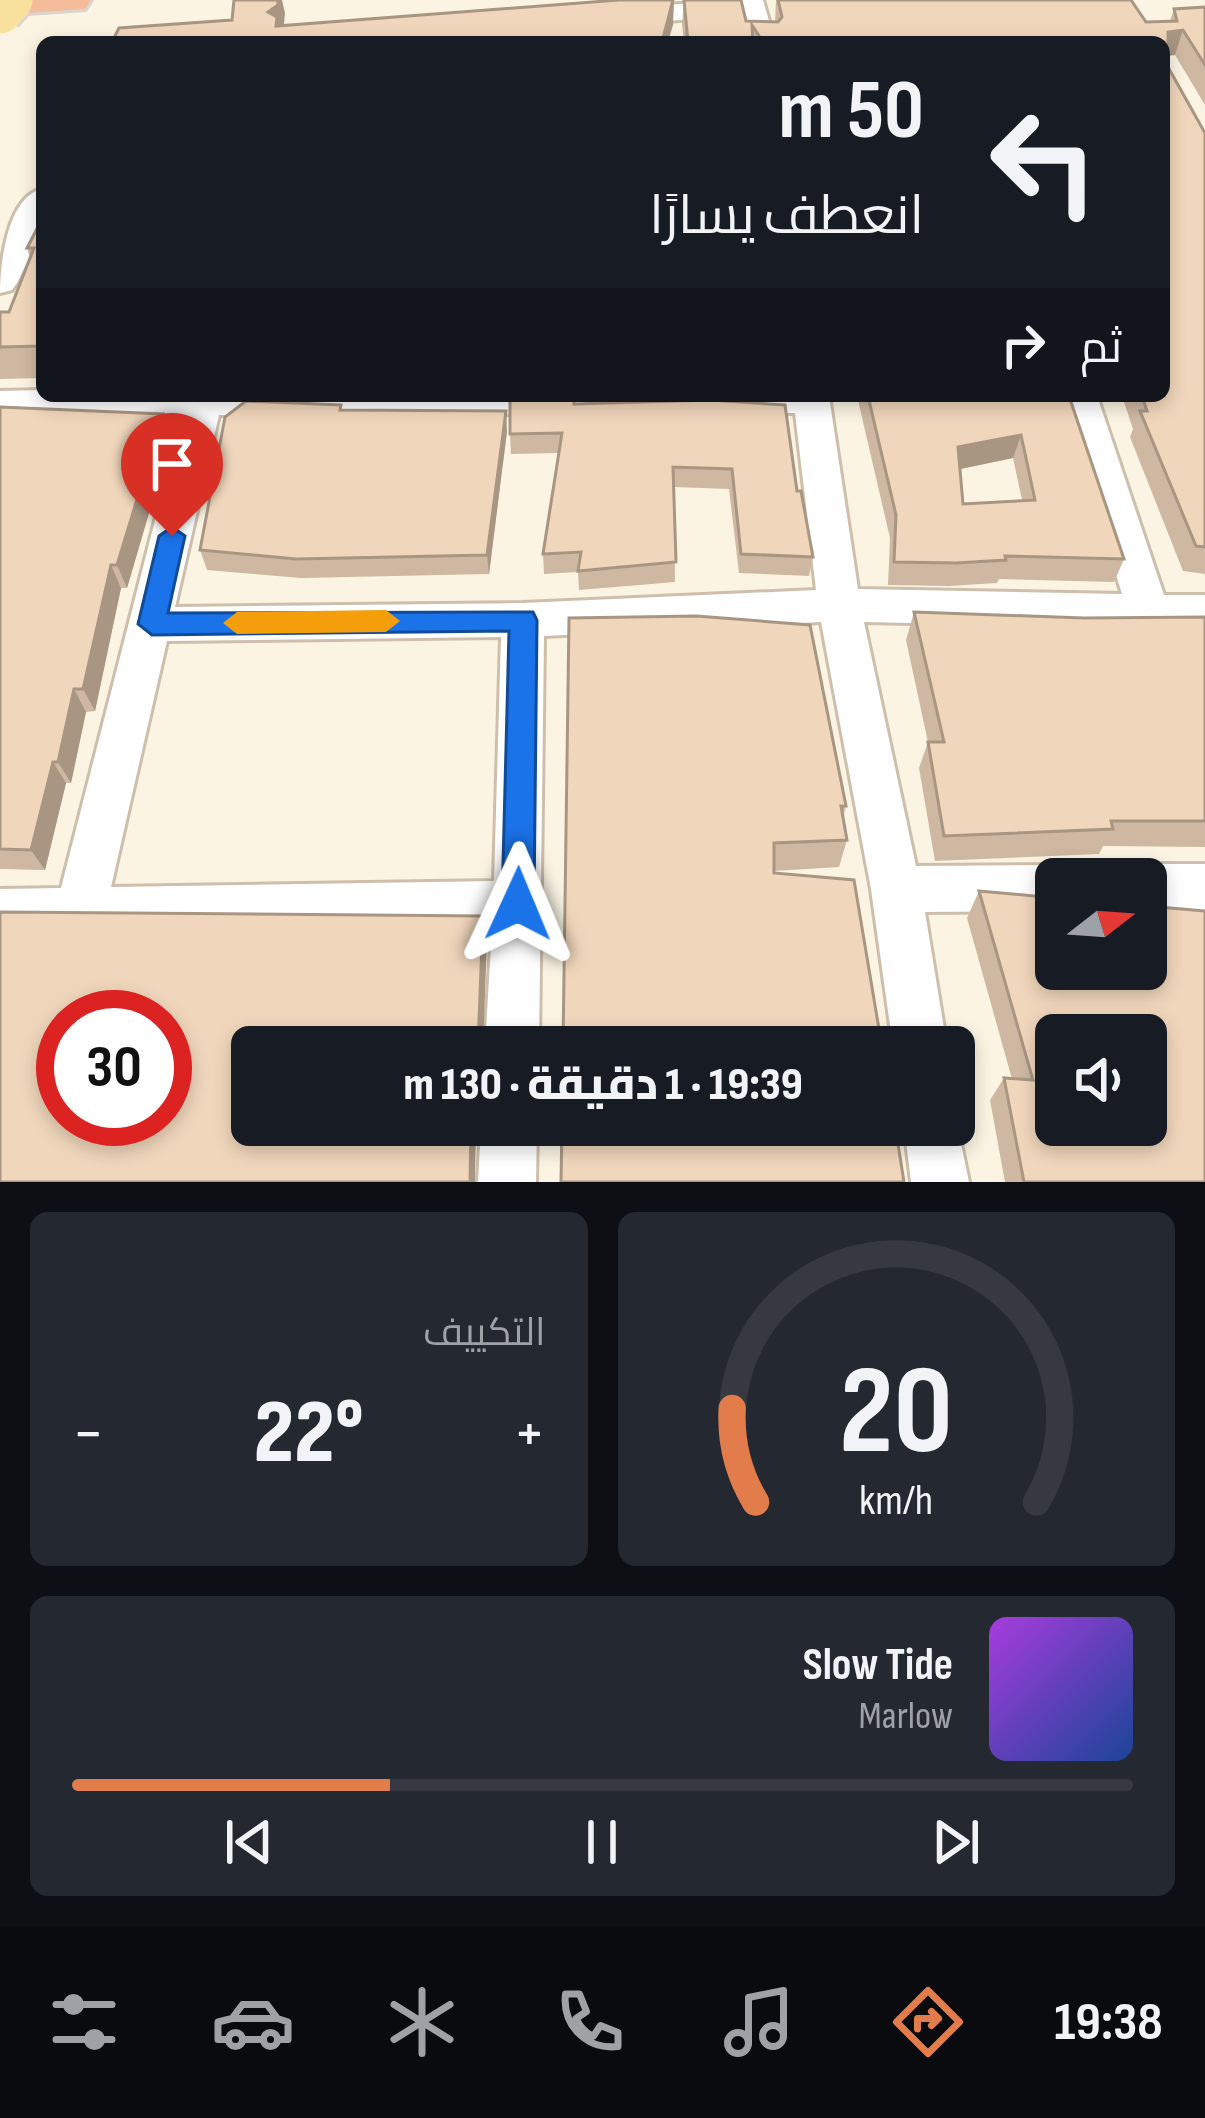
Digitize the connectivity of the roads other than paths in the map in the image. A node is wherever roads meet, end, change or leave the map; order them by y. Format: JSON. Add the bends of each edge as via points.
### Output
{"nodes":[{"id":1,"x":10,"y":0,"type":"edge"},
{"id":2,"x":70,"y":0,"type":"edge"},
{"id":3,"x":790,"y":3,"type":"edge"},
{"id":4,"x":754,"y":6,"type":"junction"},
{"id":5,"x":0,"y":7,"type":"edge"},
{"id":6,"x":582,"y":20,"type":"edge"},
{"id":7,"x":760,"y":36,"type":"edge"},
{"id":8,"x":36,"y":210,"type":"edge"},
{"id":9,"x":0,"y":283,"type":"edge"},
{"id":10,"x":102,"y":402,"type":"edge"},
{"id":11,"x":204,"y":402,"type":"edge"},
{"id":12,"x":813,"y":402,"type":"edge"},
{"id":13,"x":1081,"y":402,"type":"edge"},
{"id":14,"x":0,"y":404,"type":"edge"},
{"id":15,"x":839,"y":605,"type":"junction"},
{"id":16,"x":1148,"y":612,"type":"junction"},
{"id":17,"x":1205,"y":612,"type":"edge"},
{"id":18,"x":523,"y":620,"type":"junction"},
{"id":19,"x":152,"y":624,"type":"junction"},
{"id":20,"x":1167,"y":887,"type":"edge"},
{"id":21,"x":1205,"y":887,"type":"edge"},
{"id":22,"x":1035,"y":888,"type":"edge"},
{"id":23,"x":896,"y":889,"type":"junction"},
{"id":24,"x":518,"y":904,"type":"junction"},
{"id":25,"x":80,"y":911,"type":"junction"},
{"id":26,"x":0,"y":912,"type":"edge"},
{"id":27,"x":513,"y":1026,"type":"edge"},
{"id":28,"x":917,"y":1026,"type":"edge"},
{"id":29,"x":508,"y":1146,"type":"edge"},
{"id":30,"x":935,"y":1146,"type":"edge"},
{"id":31,"x":507,"y":1182,"type":"edge"},
{"id":32,"x":940,"y":1182,"type":"edge"}],
"edges":[{"from":1,"to":5,"type":"main road","bridge":true},
{"from":2,"to":5,"type":"highway"},
{"from":3,"to":4,"type":"street"},
{"from":4,"to":6,"type":"street"},
{"from":4,"to":7,"type":"street"},
{"from":8,"to":9,"type":"street"},
{"from":10,"to":14,"type":"street"},
{"from":11,"to":19,"type":"street"},
{"from":12,"to":15,"type":"street"},
{"from":13,"to":16,"type":"street"},
{"from":15,"to":16,"type":"street"},
{"from":15,"to":18,"type":"street"},
{"from":15,"to":23,"type":"street"},
{"from":16,"to":17,"type":"street"},
{"from":18,"to":19,"type":"street"},
{"from":18,"to":24,"type":"street"},
{"from":19,"to":25,"type":"street"},
{"from":20,"to":21,"type":"street"},
{"from":22,"to":23,"type":"street"},
{"from":23,"to":28,"type":"street"},
{"from":24,"to":25,"type":"street"},
{"from":24,"to":27,"type":"street"},
{"from":25,"to":26,"type":"street"},
{"from":29,"to":31,"type":"street"},
{"from":30,"to":32,"type":"street"}]}
